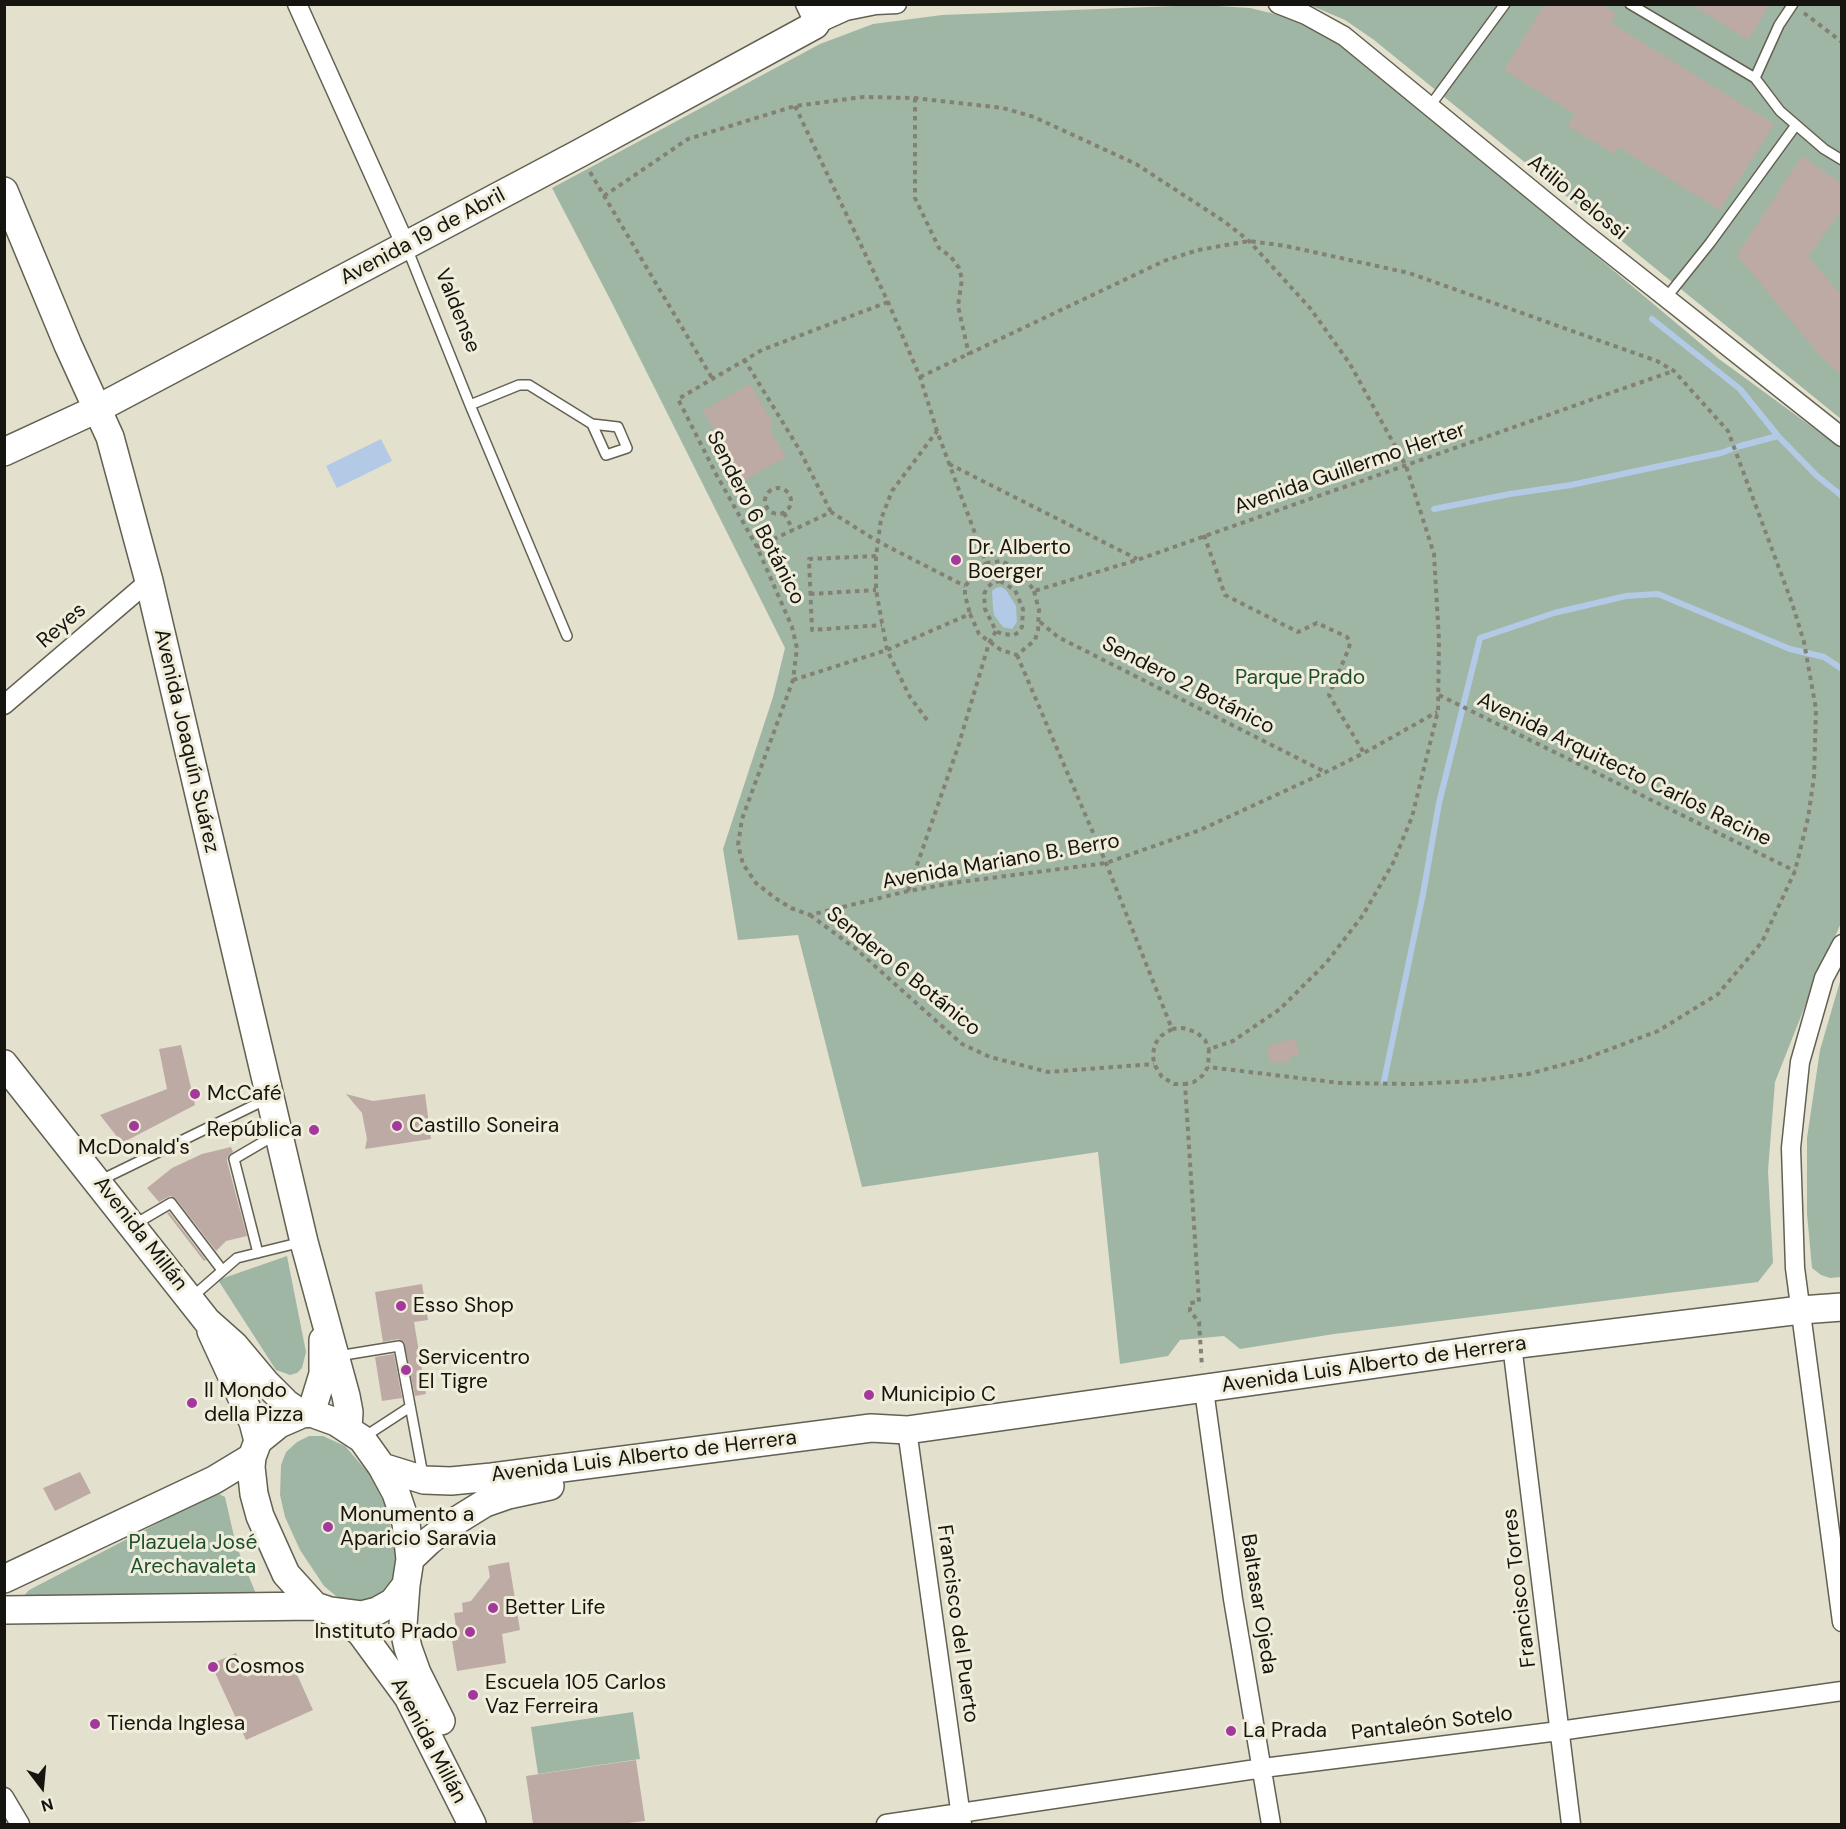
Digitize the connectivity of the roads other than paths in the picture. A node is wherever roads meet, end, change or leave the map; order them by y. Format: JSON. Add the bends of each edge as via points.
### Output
{"nodes":[{"id":1,"x":297,"y":4,"type":"edge"},
{"id":2,"x":897,"y":4,"type":"edge"},
{"id":3,"x":1278,"y":4,"type":"edge"},
{"id":4,"x":1505,"y":4,"type":"edge"},
{"id":5,"x":1630,"y":4,"type":"edge"},
{"id":6,"x":1793,"y":5,"type":"edge"},
{"id":7,"x":816,"y":11,"type":"edge"},
{"id":8,"x":1755,"y":78,"type":"junction"},
{"id":9,"x":1430,"y":106,"type":"junction"},
{"id":10,"x":1796,"y":125,"type":"junction"},
{"id":11,"x":1842,"y":160,"type":"edge"},
{"id":12,"x":4,"y":191,"type":"edge"},
{"id":13,"x":406,"y":246,"type":"junction"},
{"id":14,"x":1666,"y":298,"type":"junction"},
{"id":15,"x":470,"y":405,"type":"junction"},
{"id":16,"x":98,"y":409,"type":"junction"},
{"id":17,"x":592,"y":424,"type":"dead end"},
{"id":18,"x":1842,"y":437,"type":"edge"},
{"id":19,"x":4,"y":452,"type":"edge"},
{"id":20,"x":149,"y":581,"type":"junction"},
{"id":21,"x":567,"y":636,"type":"dead end"},
{"id":22,"x":4,"y":705,"type":"edge"},
{"id":23,"x":1842,"y":944,"type":"edge"},
{"id":24,"x":4,"y":1064,"type":"edge"},
{"id":25,"x":270,"y":1098,"type":"junction"},
{"id":26,"x":278,"y":1134,"type":"junction"},
{"id":27,"x":98,"y":1181,"type":"junction"},
{"id":28,"x":132,"y":1225,"type":"junction"},
{"id":29,"x":304,"y":1242,"type":"junction"},
{"id":30,"x":258,"y":1253,"type":"junction"},
{"id":31,"x":222,"y":1270,"type":"junction"},
{"id":32,"x":190,"y":1299,"type":"junction"},
{"id":33,"x":321,"y":1306,"type":"junction"},
{"id":34,"x":1842,"y":1307,"type":"edge"},
{"id":35,"x":1801,"y":1310,"type":"junction"},
{"id":36,"x":207,"y":1321,"type":"junction"},
{"id":37,"x":1512,"y":1345,"type":"junction"},
{"id":38,"x":336,"y":1357,"type":"junction"},
{"id":39,"x":1204,"y":1390,"type":"junction"},
{"id":40,"x":410,"y":1407,"type":"junction"},
{"id":41,"x":306,"y":1414,"type":"junction"},
{"id":42,"x":907,"y":1431,"type":"junction"},
{"id":43,"x":355,"y":1434,"type":"junction"},
{"id":44,"x":255,"y":1449,"type":"junction"},
{"id":45,"x":382,"y":1467,"type":"junction"},
{"id":46,"x":424,"y":1480,"type":"junction"},
{"id":47,"x":116,"y":1527,"type":"junction"},
{"id":48,"x":408,"y":1572,"type":"junction"},
{"id":49,"x":4,"y":1579,"type":"edge"},
{"id":50,"x":322,"y":1608,"type":"junction"},
{"id":51,"x":10,"y":1610,"type":"edge"},
{"id":52,"x":1842,"y":1622,"type":"edge"},
{"id":53,"x":1842,"y":1691,"type":"edge"},
{"id":54,"x":1559,"y":1731,"type":"junction"},
{"id":55,"x":1263,"y":1768,"type":"junction"},
{"id":56,"x":4,"y":1797,"type":"edge"},
{"id":57,"x":961,"y":1819,"type":"edge"},
{"id":58,"x":20,"y":1824,"type":"edge"},
{"id":59,"x":472,"y":1824,"type":"edge"},
{"id":60,"x":492,"y":1824,"type":"edge"},
{"id":61,"x":886,"y":1824,"type":"edge"},
{"id":62,"x":1271,"y":1824,"type":"edge"},
{"id":63,"x":1571,"y":1824,"type":"edge"}],
"edges":[{"from":1,"to":13,"type":"street","name":"Valdense"},
{"from":2,"to":7,"type":"street","via":[[846,12]]},
{"from":3,"to":9,"type":"street","name":"Atilio Pelossi","via":[[1344,36]]},
{"from":4,"to":9,"type":"lane"},
{"from":5,"to":8,"type":"lane"},
{"from":6,"to":8,"type":"lane","via":[[1779,25]]},
{"from":7,"to":13,"type":"street","name":"Avenida 19 de Abril"},
{"from":8,"to":10,"type":"lane"},
{"from":9,"to":14,"type":"street","name":"Atilio Pelossi"},
{"from":10,"to":11,"type":"lane"},
{"from":10,"to":14,"type":"lane"},
{"from":12,"to":16,"type":"street","name":"Avenida Joaquín Suárez"},
{"from":13,"to":15,"type":"lane","name":"Valdense"},
{"from":13,"to":16,"type":"street","name":"Avenida 19 de Abril"},
{"from":14,"to":18,"type":"street","name":"Atilio Pelossi"},
{"from":15,"to":17,"type":"lane","via":[[519,385],[529,385]]},
{"from":15,"to":21,"type":"lane","name":"Valdense"},
{"from":16,"to":19,"type":"street","name":"Avenida 19 de Abril"},
{"from":16,"to":20,"type":"street","name":"Avenida Joaquín Suárez","via":[[110,438]]},
{"from":20,"to":22,"type":"street","name":"Reyes"},
{"from":20,"to":25,"type":"street","name":"Avenida Joaquín Suárez"},
{"from":23,"to":35,"type":"street","via":[[1824,978],[1800,1062],[1791,1148],[1795,1268]]},
{"from":24,"to":27,"type":"street","name":"Avenida Millán"},
{"from":25,"to":26,"type":"street","name":"Avenida Joaquín Suárez"},
{"from":25,"to":27,"type":"lane"},
{"from":26,"to":29,"type":"street","name":"Avenida Joaquín Suárez"},
{"from":26,"to":30,"type":"lane","via":[[234,1159]]},
{"from":27,"to":28,"type":"street","name":"Avenida Millán"},
{"from":28,"to":31,"type":"lane","via":[[171,1203]]},
{"from":28,"to":32,"type":"street","name":"Avenida Millán"},
{"from":29,"to":30,"type":"lane"},
{"from":29,"to":33,"type":"street","name":"Avenida Joaquín Suárez"},
{"from":30,"to":31,"type":"lane","via":[[237,1258]]},
{"from":31,"to":32,"type":"lane"},
{"from":32,"to":36,"type":"street","name":"Avenida Millán"},
{"from":33,"to":38,"type":"street","name":"Avenida Joaquín Suárez"},
{"from":33,"to":41,"type":"street","name":"Avenida Joaquín Suárez","via":[[323,1374]]},
{"from":34,"to":35,"type":"street","name":"Avenida Luis Alberto de Herrera"},
{"from":35,"to":37,"type":"street","name":"Avenida Luis Alberto de Herrera"},
{"from":35,"to":52,"type":"street"},
{"from":36,"to":41,"type":"street","name":"Avenida Millán","via":[[234,1345],[265,1383]]},
{"from":36,"to":44,"type":"street","name":"Avenida Millán","via":[[253,1422]]},
{"from":37,"to":39,"type":"street","name":"Avenida Luis Alberto de Herrera"},
{"from":37,"to":54,"type":"street","name":"Francisco Torres"},
{"from":38,"to":40,"type":"lane","via":[[399,1346]]},
{"from":38,"to":43,"type":"street","name":"Avenida Joaquín Suárez"},
{"from":39,"to":42,"type":"street","name":"Avenida Luis Alberto de Herrera"},
{"from":39,"to":55,"type":"street","name":"Baltasar Ojeda","via":[[1233,1599]]},
{"from":40,"to":43,"type":"lane"},
{"from":40,"to":46,"type":"lane"},
{"from":41,"to":43,"type":"street","via":[[336,1422]]},
{"from":41,"to":44,"type":"street","via":[[279,1424]]},
{"from":42,"to":46,"type":"street","name":"Avenida Luis Alberto de Herrera","via":[[871,1428],[492,1478]]},
{"from":42,"to":48,"type":"street","name":"Avenida Luis Alberto de Herrera","via":[[874,1443],[536,1488],[485,1503],[451,1524],[429,1540]]},
{"from":42,"to":57,"type":"street","name":"Francisco del Puerto"},
{"from":43,"to":45,"type":"street"},
{"from":44,"to":47,"type":"street","via":[[214,1480]]},
{"from":44,"to":50,"type":"street","via":[[251,1467],[254,1494],[273,1548],[286,1574]]},
{"from":45,"to":46,"type":"street","name":"Avenida Luis Alberto de Herrera"},
{"from":45,"to":48,"type":"street","via":[[406,1523]]},
{"from":47,"to":49,"type":"street"},
{"from":47,"to":51,"type":"street","via":[[79,1558],[19,1592]]},
{"from":48,"to":50,"type":"street","via":[[393,1602],[377,1611],[361,1615]]},
{"from":48,"to":60,"type":"street","name":"Avenida Millán","via":[[403,1625],[408,1648]]},
{"from":50,"to":51,"type":"street"},
{"from":50,"to":59,"type":"street","name":"Avenida Millán","via":[[361,1633],[408,1697]]},
{"from":53,"to":54,"type":"street","name":"Pantaleón Sotelo"},
{"from":54,"to":55,"type":"street","name":"Pantaleón Sotelo"},
{"from":54,"to":63,"type":"street","name":"Francisco Torres"},
{"from":55,"to":57,"type":"street","name":"Pantaleón Sotelo"},
{"from":55,"to":62,"type":"street","name":"Baltasar Ojeda"},
{"from":56,"to":58,"type":"street"},
{"from":57,"to":61,"type":"street","name":"Pantaleón Sotelo"}]}
